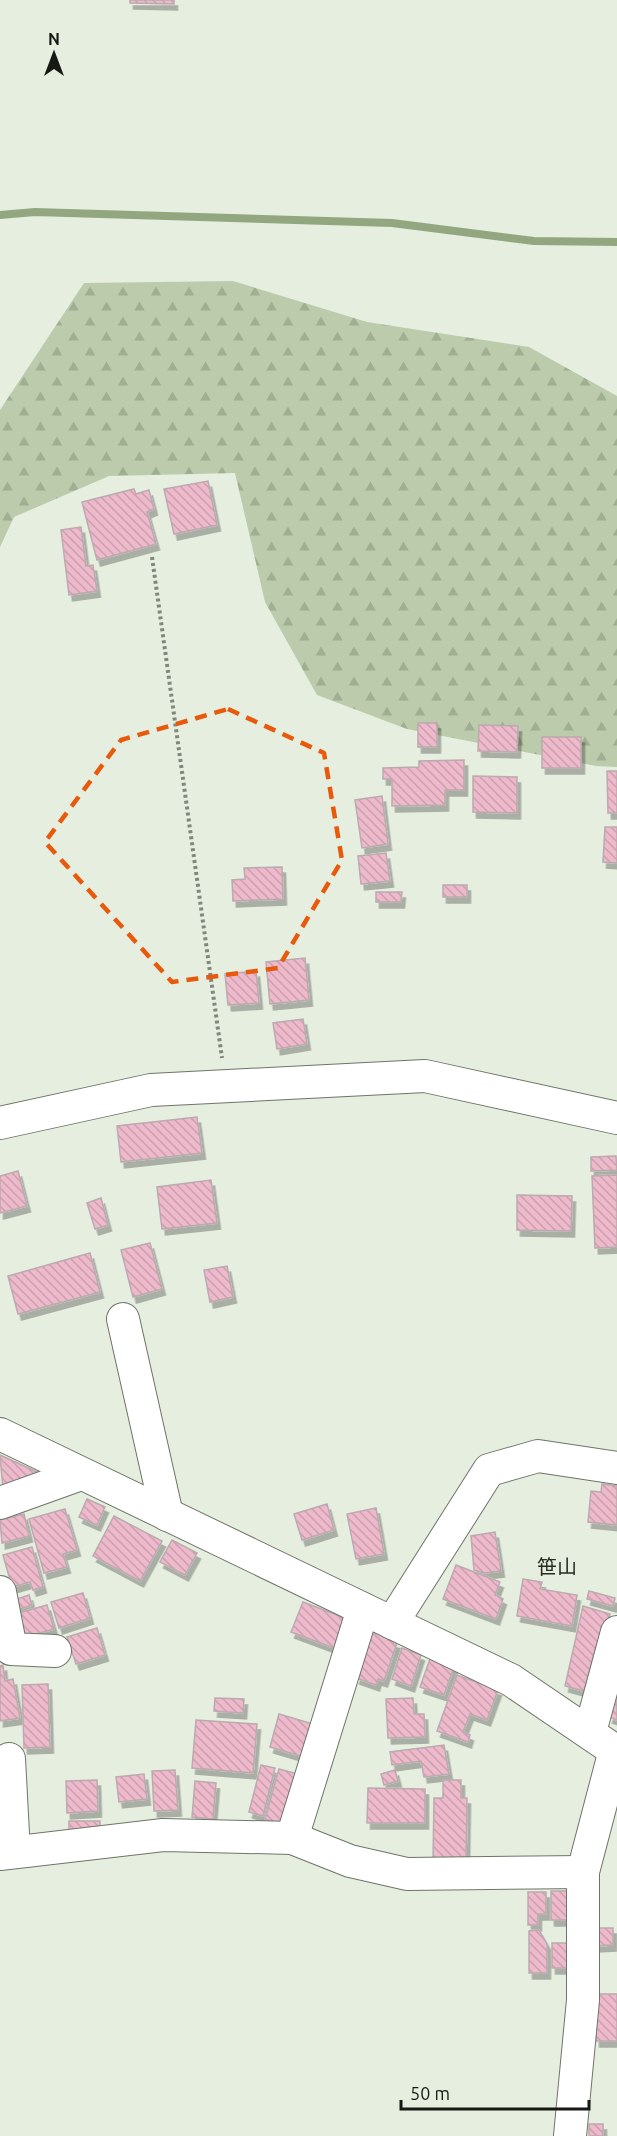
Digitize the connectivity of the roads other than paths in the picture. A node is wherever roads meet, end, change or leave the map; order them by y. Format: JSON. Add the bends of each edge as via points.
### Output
{"nodes":[{"id":1,"x":617,"y":1118,"type":"edge"},
{"id":2,"x":0,"y":1123,"type":"edge"},
{"id":3,"x":123,"y":1319,"type":"dead end"},
{"id":4,"x":0,"y":1434,"type":"edge"},
{"id":5,"x":617,"y":1468,"type":"edge"},
{"id":6,"x":81,"y":1474,"type":"junction"},
{"id":7,"x":0,"y":1503,"type":"edge"},
{"id":8,"x":167,"y":1515,"type":"junction"},
{"id":9,"x":0,"y":1592,"type":"edge"},
{"id":10,"x":363,"y":1609,"type":"junction"},
{"id":11,"x":392,"y":1623,"type":"junction"},
{"id":12,"x":617,"y":1632,"type":"edge"},
{"id":13,"x":55,"y":1651,"type":"dead end"},
{"id":14,"x":590,"y":1732,"type":"junction"},
{"id":15,"x":616,"y":1751,"type":"edge"},
{"id":16,"x":9,"y":1759,"type":"dead end"},
{"id":17,"x":292,"y":1838,"type":"junction"},
{"id":18,"x":7,"y":1853,"type":"edge"},
{"id":19,"x":583,"y":1872,"type":"junction"},
{"id":20,"x":570,"y":2136,"type":"edge"}],
"edges":[{"from":1,"to":2,"type":"street","via":[[425,1076],[151,1090]]},
{"from":3,"to":8,"type":"street"},
{"from":4,"to":6,"type":"street"},
{"from":5,"to":11,"type":"street","via":[[538,1456],[489,1470]]},
{"from":6,"to":7,"type":"street"},
{"from":6,"to":8,"type":"street"},
{"from":8,"to":10,"type":"street"},
{"from":9,"to":13,"type":"street","via":[[11,1649]]},
{"from":10,"to":11,"type":"street"},
{"from":10,"to":17,"type":"street"},
{"from":11,"to":14,"type":"street","via":[[511,1680]]},
{"from":12,"to":14,"type":"street"},
{"from":14,"to":15,"type":"street"},
{"from":15,"to":19,"type":"street"},
{"from":16,"to":18,"type":"street"},
{"from":17,"to":18,"type":"street","via":[[164,1835]]},
{"from":17,"to":19,"type":"street","via":[[350,1862],[407,1874]]},
{"from":19,"to":20,"type":"street","via":[[583,2001]]}]}
